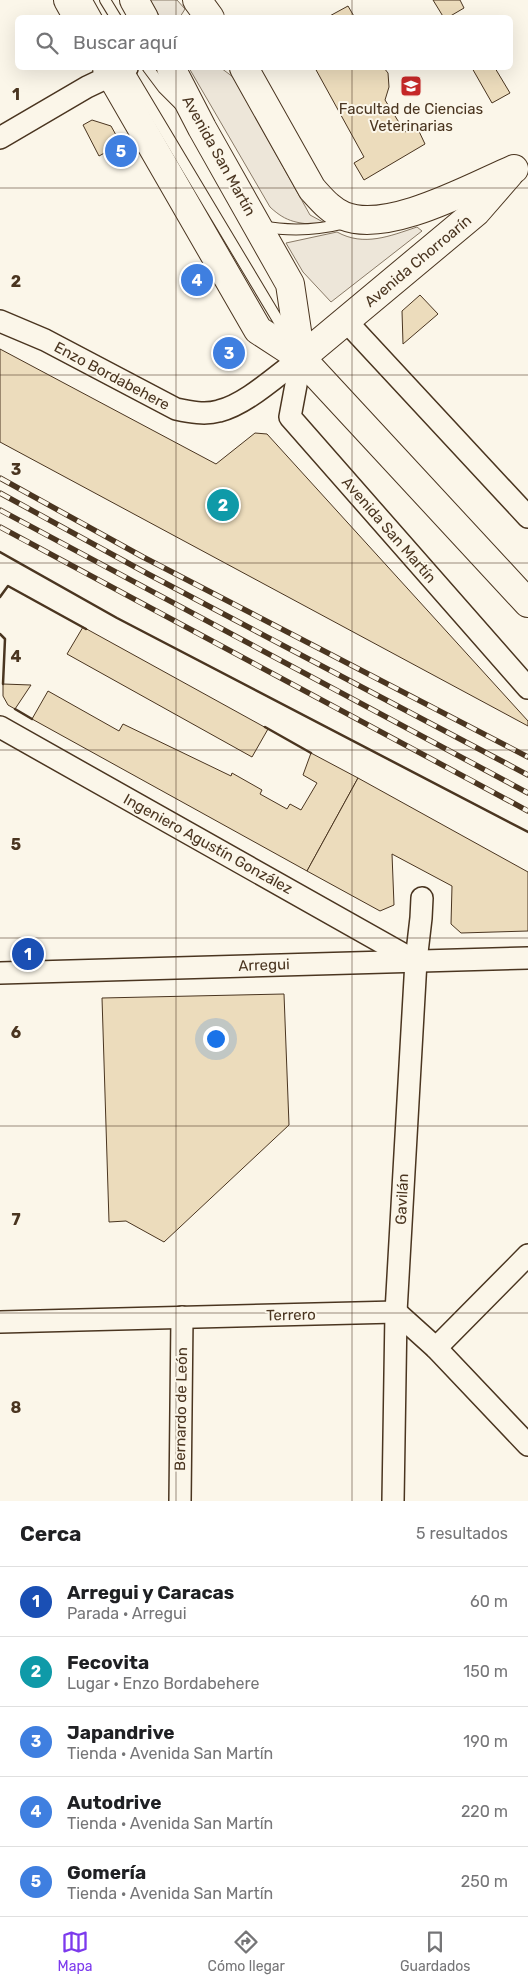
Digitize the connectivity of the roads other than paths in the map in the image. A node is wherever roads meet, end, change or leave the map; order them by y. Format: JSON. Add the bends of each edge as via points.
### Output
{"nodes":[{"id":1,"x":68,"y":0,"type":"edge"},
{"id":2,"x":87,"y":0,"type":"edge"},
{"id":3,"x":106,"y":0,"type":"edge"},
{"id":4,"x":134,"y":0,"type":"edge"},
{"id":5,"x":197,"y":0,"type":"edge"},
{"id":6,"x":76,"y":15,"type":"edge"},
{"id":7,"x":95,"y":15,"type":"edge"},
{"id":8,"x":114,"y":15,"type":"edge"},
{"id":9,"x":142,"y":15,"type":"edge"},
{"id":10,"x":208,"y":15,"type":"edge"},
{"id":11,"x":116,"y":70,"type":"edge"},
{"id":12,"x":119,"y":70,"type":"edge"},
{"id":13,"x":150,"y":70,"type":"edge"},
{"id":14,"x":172,"y":70,"type":"edge"},
{"id":15,"x":245,"y":70,"type":"edge"},
{"id":16,"x":202,"y":128,"type":"junction"},
{"id":17,"x":0,"y":138,"type":"edge"},
{"id":18,"x":521,"y":163,"type":"edge"},
{"id":19,"x":357,"y":220,"type":"junction"},
{"id":20,"x":257,"y":225,"type":"junction"},
{"id":21,"x":0,"y":321,"type":"edge"},
{"id":22,"x":346,"y":321,"type":"junction"},
{"id":23,"x":301,"y":358,"type":"junction"},
{"id":24,"x":528,"y":517,"type":"edge"},
{"id":25,"x":528,"y":603,"type":"edge"},
{"id":26,"x":528,"y":688,"type":"edge"},
{"id":27,"x":0,"y":727,"type":"edge"},
{"id":28,"x":422,"y":898,"type":"dead end"},
{"id":29,"x":528,"y":958,"type":"edge"},
{"id":30,"x":416,"y":961,"type":"junction"},
{"id":31,"x":0,"y":973,"type":"edge"},
{"id":32,"x":528,"y":1255,"type":"edge"},
{"id":33,"x":396,"y":1312,"type":"junction"},
{"id":34,"x":182,"y":1317,"type":"junction"},
{"id":35,"x":0,"y":1322,"type":"edge"},
{"id":36,"x":436,"y":1348,"type":"junction"},
{"id":37,"x":528,"y":1444,"type":"edge"},
{"id":38,"x":180,"y":1501,"type":"edge"},
{"id":39,"x":394,"y":1501,"type":"edge"}],
"edges":[{"from":1,"to":6,"type":"main road"},
{"from":2,"to":7,"type":"lane"},
{"from":3,"to":8,"type":"lane"},
{"from":4,"to":9,"type":"main road"},
{"from":5,"to":10,"type":"main road"},
{"from":11,"to":17,"type":"street"},
{"from":12,"to":23,"type":"main road","via":[[258,330]]},
{"from":13,"to":16,"type":"lane"},
{"from":14,"to":16,"type":"main road","name":"Avenida San Martín"},
{"from":15,"to":19,"type":"main road","via":[[312,189],[328,206]]},
{"from":16,"to":20,"type":"main road","name":"Avenida San Martín"},
{"from":18,"to":19,"type":"main road","via":[[420,211],[397,217]]},
{"from":18,"to":22,"type":"main road","name":"Avenida Chorroarín","via":[[476,212]]},
{"from":19,"to":20,"type":"lane","via":[[323,229],[290,230]]},
{"from":20,"to":23,"type":"main road","name":"Avenida San Martín","via":[[290,284]]},
{"from":21,"to":23,"type":"street","name":"Enzo Bordabehere","via":[[45,340],[176,409],[192,412],[220,411],[242,401]]},
{"from":22,"to":23,"type":"main road","name":"Avenida Chorroarín"},
{"from":22,"to":24,"type":"street"},
{"from":23,"to":25,"type":"main road"},
{"from":23,"to":26,"type":"street","name":"Avenida San Martín","via":[[290,417]]},
{"from":27,"to":30,"type":"street","name":"Ingeniero Agustín González"},
{"from":28,"to":30,"type":"street","name":"Gavilán"},
{"from":29,"to":30,"type":"street","name":"Arregui"},
{"from":30,"to":31,"type":"street","name":"Arregui"},
{"from":30,"to":33,"type":"street","name":"Gavilán"},
{"from":32,"to":36,"type":"street"},
{"from":33,"to":34,"type":"street","name":"Terrero"},
{"from":33,"to":36,"type":"street"},
{"from":33,"to":39,"type":"street","name":"Gavilán"},
{"from":34,"to":35,"type":"street","name":"Terrero"},
{"from":34,"to":38,"type":"street","name":"Bernardo de León"},
{"from":36,"to":37,"type":"street"}]}
